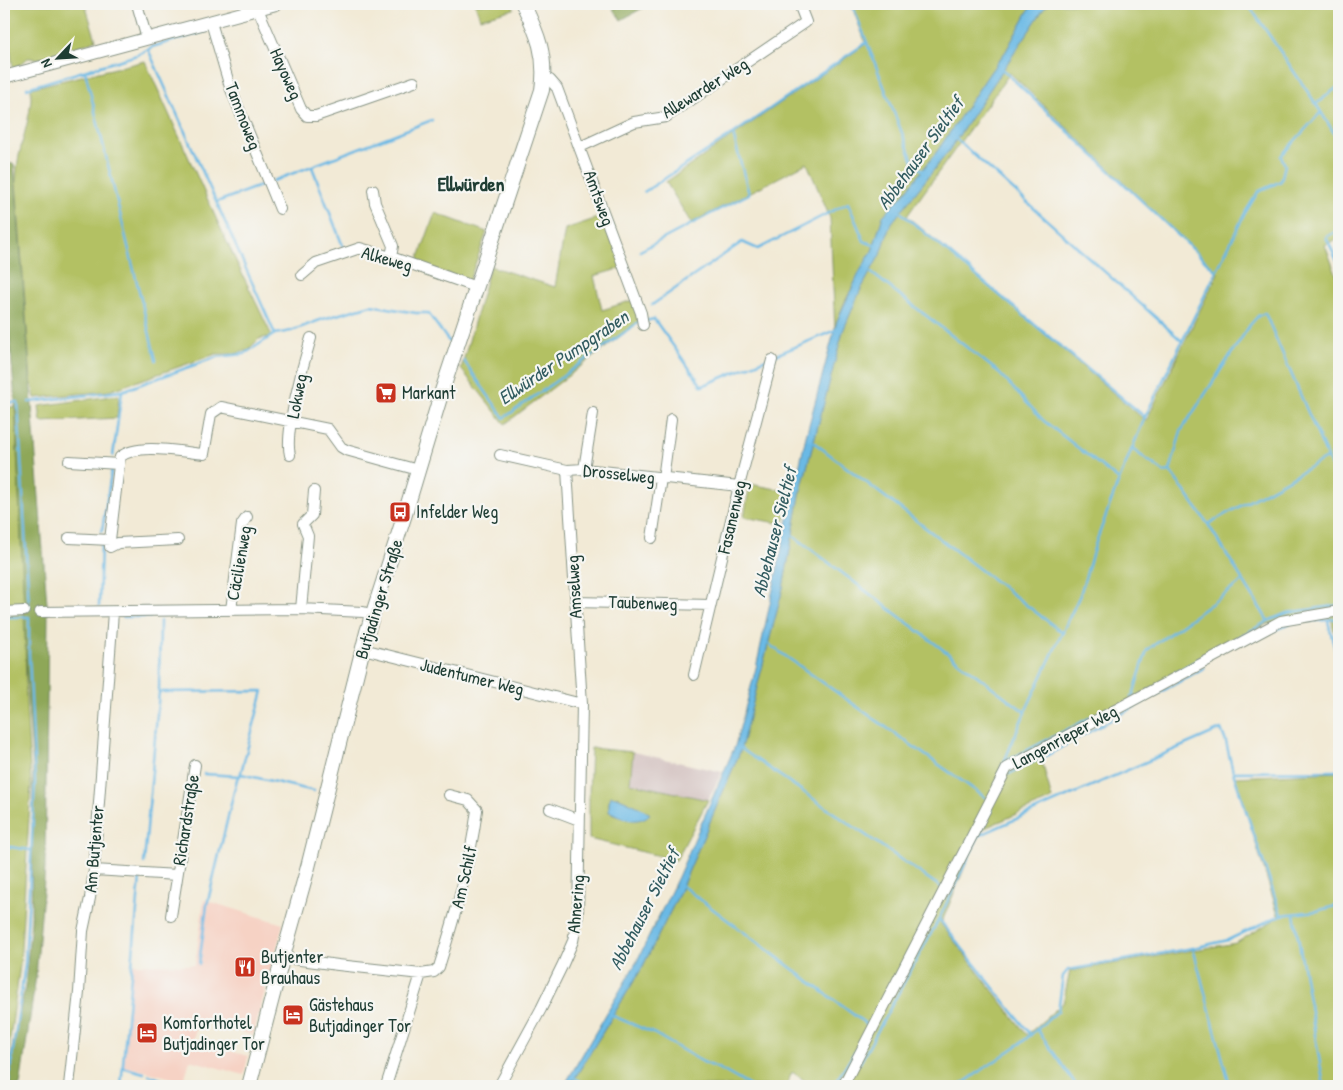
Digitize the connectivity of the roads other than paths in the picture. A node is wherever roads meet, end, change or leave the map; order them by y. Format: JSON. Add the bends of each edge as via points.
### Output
{"nodes":[{"id":1,"x":137,"y":4,"type":"edge"},
{"id":2,"x":275,"y":4,"type":"edge"},
{"id":3,"x":523,"y":4,"type":"edge"},
{"id":4,"x":799,"y":4,"type":"edge"},
{"id":5,"x":258,"y":9,"type":"junction"},
{"id":6,"x":211,"y":22,"type":"junction"},
{"id":7,"x":146,"y":39,"type":"junction"},
{"id":8,"x":4,"y":77,"type":"edge"},
{"id":9,"x":543,"y":79,"type":"junction"},
{"id":10,"x":414,"y":82,"type":"dead end"},
{"id":11,"x":580,"y":148,"type":"junction"},
{"id":12,"x":373,"y":190,"type":"dead end"},
{"id":13,"x":280,"y":209,"type":"dead end"},
{"id":14,"x":391,"y":257,"type":"junction"},
{"id":15,"x":302,"y":275,"type":"dead end"},
{"id":16,"x":476,"y":287,"type":"junction"},
{"id":17,"x":643,"y":325,"type":"dead end"},
{"id":18,"x":311,"y":338,"type":"dead end"},
{"id":19,"x":772,"y":360,"type":"dead end"},
{"id":20,"x":593,"y":413,"type":"dead end"},
{"id":21,"x":671,"y":419,"type":"dead end"},
{"id":22,"x":292,"y":421,"type":"junction"},
{"id":23,"x":290,"y":454,"type":"dead end"},
{"id":24,"x":500,"y":455,"type":"dead end"},
{"id":25,"x":69,"y":461,"type":"dead end"},
{"id":26,"x":119,"y":464,"type":"junction"},
{"id":27,"x":584,"y":469,"type":"junction"},
{"id":28,"x":418,"y":470,"type":"junction"},
{"id":29,"x":568,"y":470,"type":"junction"},
{"id":30,"x":662,"y":479,"type":"junction"},
{"id":31,"x":739,"y":486,"type":"junction"},
{"id":32,"x":314,"y":491,"type":"dead end"},
{"id":33,"x":247,"y":516,"type":"dead end"},
{"id":34,"x":69,"y":538,"type":"dead end"},
{"id":35,"x":652,"y":538,"type":"dead end"},
{"id":36,"x":178,"y":540,"type":"dead end"},
{"id":37,"x":110,"y":543,"type":"junction"},
{"id":38,"x":575,"y":602,"type":"junction"},
{"id":39,"x":711,"y":605,"type":"junction"},
{"id":40,"x":301,"y":609,"type":"junction"},
{"id":41,"x":231,"y":610,"type":"junction"},
{"id":42,"x":24,"y":611,"type":"dead end"},
{"id":43,"x":1339,"y":611,"type":"edge"},
{"id":44,"x":4,"y":612,"type":"edge"},
{"id":45,"x":40,"y":612,"type":"dead end"},
{"id":46,"x":113,"y":612,"type":"junction"},
{"id":47,"x":372,"y":615,"type":"junction"},
{"id":48,"x":363,"y":649,"type":"junction"},
{"id":49,"x":694,"y":675,"type":"dead end"},
{"id":50,"x":582,"y":704,"type":"junction"},
{"id":51,"x":195,"y":764,"type":"dead end"},
{"id":52,"x":449,"y":795,"type":"dead end"},
{"id":53,"x":550,"y":809,"type":"dead end"},
{"id":54,"x":579,"y":820,"type":"junction"},
{"id":55,"x":94,"y":870,"type":"junction"},
{"id":56,"x":176,"y":875,"type":"junction"},
{"id":57,"x":171,"y":916,"type":"dead end"},
{"id":58,"x":283,"y":956,"type":"junction"},
{"id":59,"x":421,"y":974,"type":"junction"},
{"id":60,"x":69,"y":1086,"type":"edge"},
{"id":61,"x":250,"y":1086,"type":"edge"},
{"id":62,"x":386,"y":1086,"type":"edge"},
{"id":63,"x":500,"y":1086,"type":"edge"},
{"id":64,"x":843,"y":1086,"type":"edge"}],
"edges":[{"from":1,"to":7,"type":"street"},
{"from":2,"to":5,"type":"street"},
{"from":3,"to":9,"type":"main road","name":"Butjadinger Straße","via":[[536,29],[543,60]]},
{"from":4,"to":11,"type":"street","name":"Allewarder Weg","via":[[806,22],[666,117],[634,122]]},
{"from":5,"to":6,"type":"street"},
{"from":5,"to":10,"type":"street","name":"Hayoweg","via":[[301,109],[307,116],[316,116]]},
{"from":6,"to":7,"type":"street"},
{"from":6,"to":13,"type":"street","name":"Tammoweg","via":[[230,87]]},
{"from":7,"to":8,"type":"street"},
{"from":9,"to":11,"type":"street","name":"Amtsweg","via":[[550,80],[557,88]]},
{"from":9,"to":16,"type":"main road","name":"Butjadinger Straße","via":[[538,104]]},
{"from":11,"to":17,"type":"street","name":"Amtsweg"},
{"from":12,"to":14,"type":"street","via":[[393,246]]},
{"from":14,"to":15,"type":"street","name":"Alkeweg","via":[[360,248],[316,263]]},
{"from":14,"to":16,"type":"street","name":"Alkeweg"},
{"from":16,"to":28,"type":"main road","name":"Butjadinger Straße"},
{"from":18,"to":22,"type":"street","name":"Lokweg"},
{"from":19,"to":31,"type":"street","name":"Fasanenweg"},
{"from":20,"to":27,"type":"street"},
{"from":21,"to":30,"type":"street"},
{"from":22,"to":23,"type":"street","name":"Lokweg"},
{"from":22,"to":26,"type":"street","via":[[221,407],[210,414],[204,454],[147,449],[125,453]]},
{"from":22,"to":28,"type":"street","via":[[328,428],[346,450]]},
{"from":24,"to":29,"type":"street","name":"Drosselweg"},
{"from":25,"to":26,"type":"street"},
{"from":26,"to":37,"type":"street"},
{"from":27,"to":29,"type":"street","name":"Drosselweg"},
{"from":27,"to":30,"type":"street","name":"Drosselweg"},
{"from":28,"to":47,"type":"main road","name":"Butjadinger Straße"},
{"from":29,"to":38,"type":"street","name":"Amselweg"},
{"from":30,"to":31,"type":"street","name":"Drosselweg"},
{"from":30,"to":35,"type":"street"},
{"from":31,"to":39,"type":"street","name":"Fasanenweg"},
{"from":32,"to":40,"type":"street","via":[[312,515],[304,524],[308,536]]},
{"from":33,"to":41,"type":"street","name":"Cäcilienweg","via":[[242,524]]},
{"from":34,"to":37,"type":"street"},
{"from":36,"to":37,"type":"street"},
{"from":38,"to":39,"type":"street","name":"Taubenweg"},
{"from":38,"to":50,"type":"street","name":"Amselweg"},
{"from":39,"to":49,"type":"street","name":"Fasanenweg"},
{"from":40,"to":41,"type":"street"},
{"from":40,"to":47,"type":"street"},
{"from":41,"to":46,"type":"street"},
{"from":42,"to":44,"type":"street"},
{"from":43,"to":64,"type":"street","name":"Langenrieper Weg","via":[[1281,621],[1007,768]]},
{"from":45,"to":46,"type":"street"},
{"from":46,"to":55,"type":"street","name":"Am Butjenter"},
{"from":47,"to":48,"type":"main road","name":"Butjadinger Straße"},
{"from":48,"to":50,"type":"street","name":"Judentumer Weg"},
{"from":48,"to":58,"type":"main road","name":"Butjadinger Straße"},
{"from":50,"to":54,"type":"street","name":"Ahnering"},
{"from":51,"to":56,"type":"street","name":"Richardstraße"},
{"from":52,"to":59,"type":"street","name":"Am Schilf","via":[[468,800],[477,810],[473,837],[455,916],[439,967],[434,972]]},
{"from":53,"to":54,"type":"street"},
{"from":54,"to":63,"type":"street","name":"Ahnering","via":[[578,916],[573,941]]},
{"from":55,"to":56,"type":"street","name":"Richardstraße"},
{"from":55,"to":60,"type":"street","name":"Am Butjenter","via":[[83,931]]},
{"from":56,"to":57,"type":"street","name":"Richardstraße"},
{"from":58,"to":59,"type":"street"},
{"from":58,"to":61,"type":"main road","name":"Butjadinger Straße"},
{"from":59,"to":62,"type":"street"}]}
